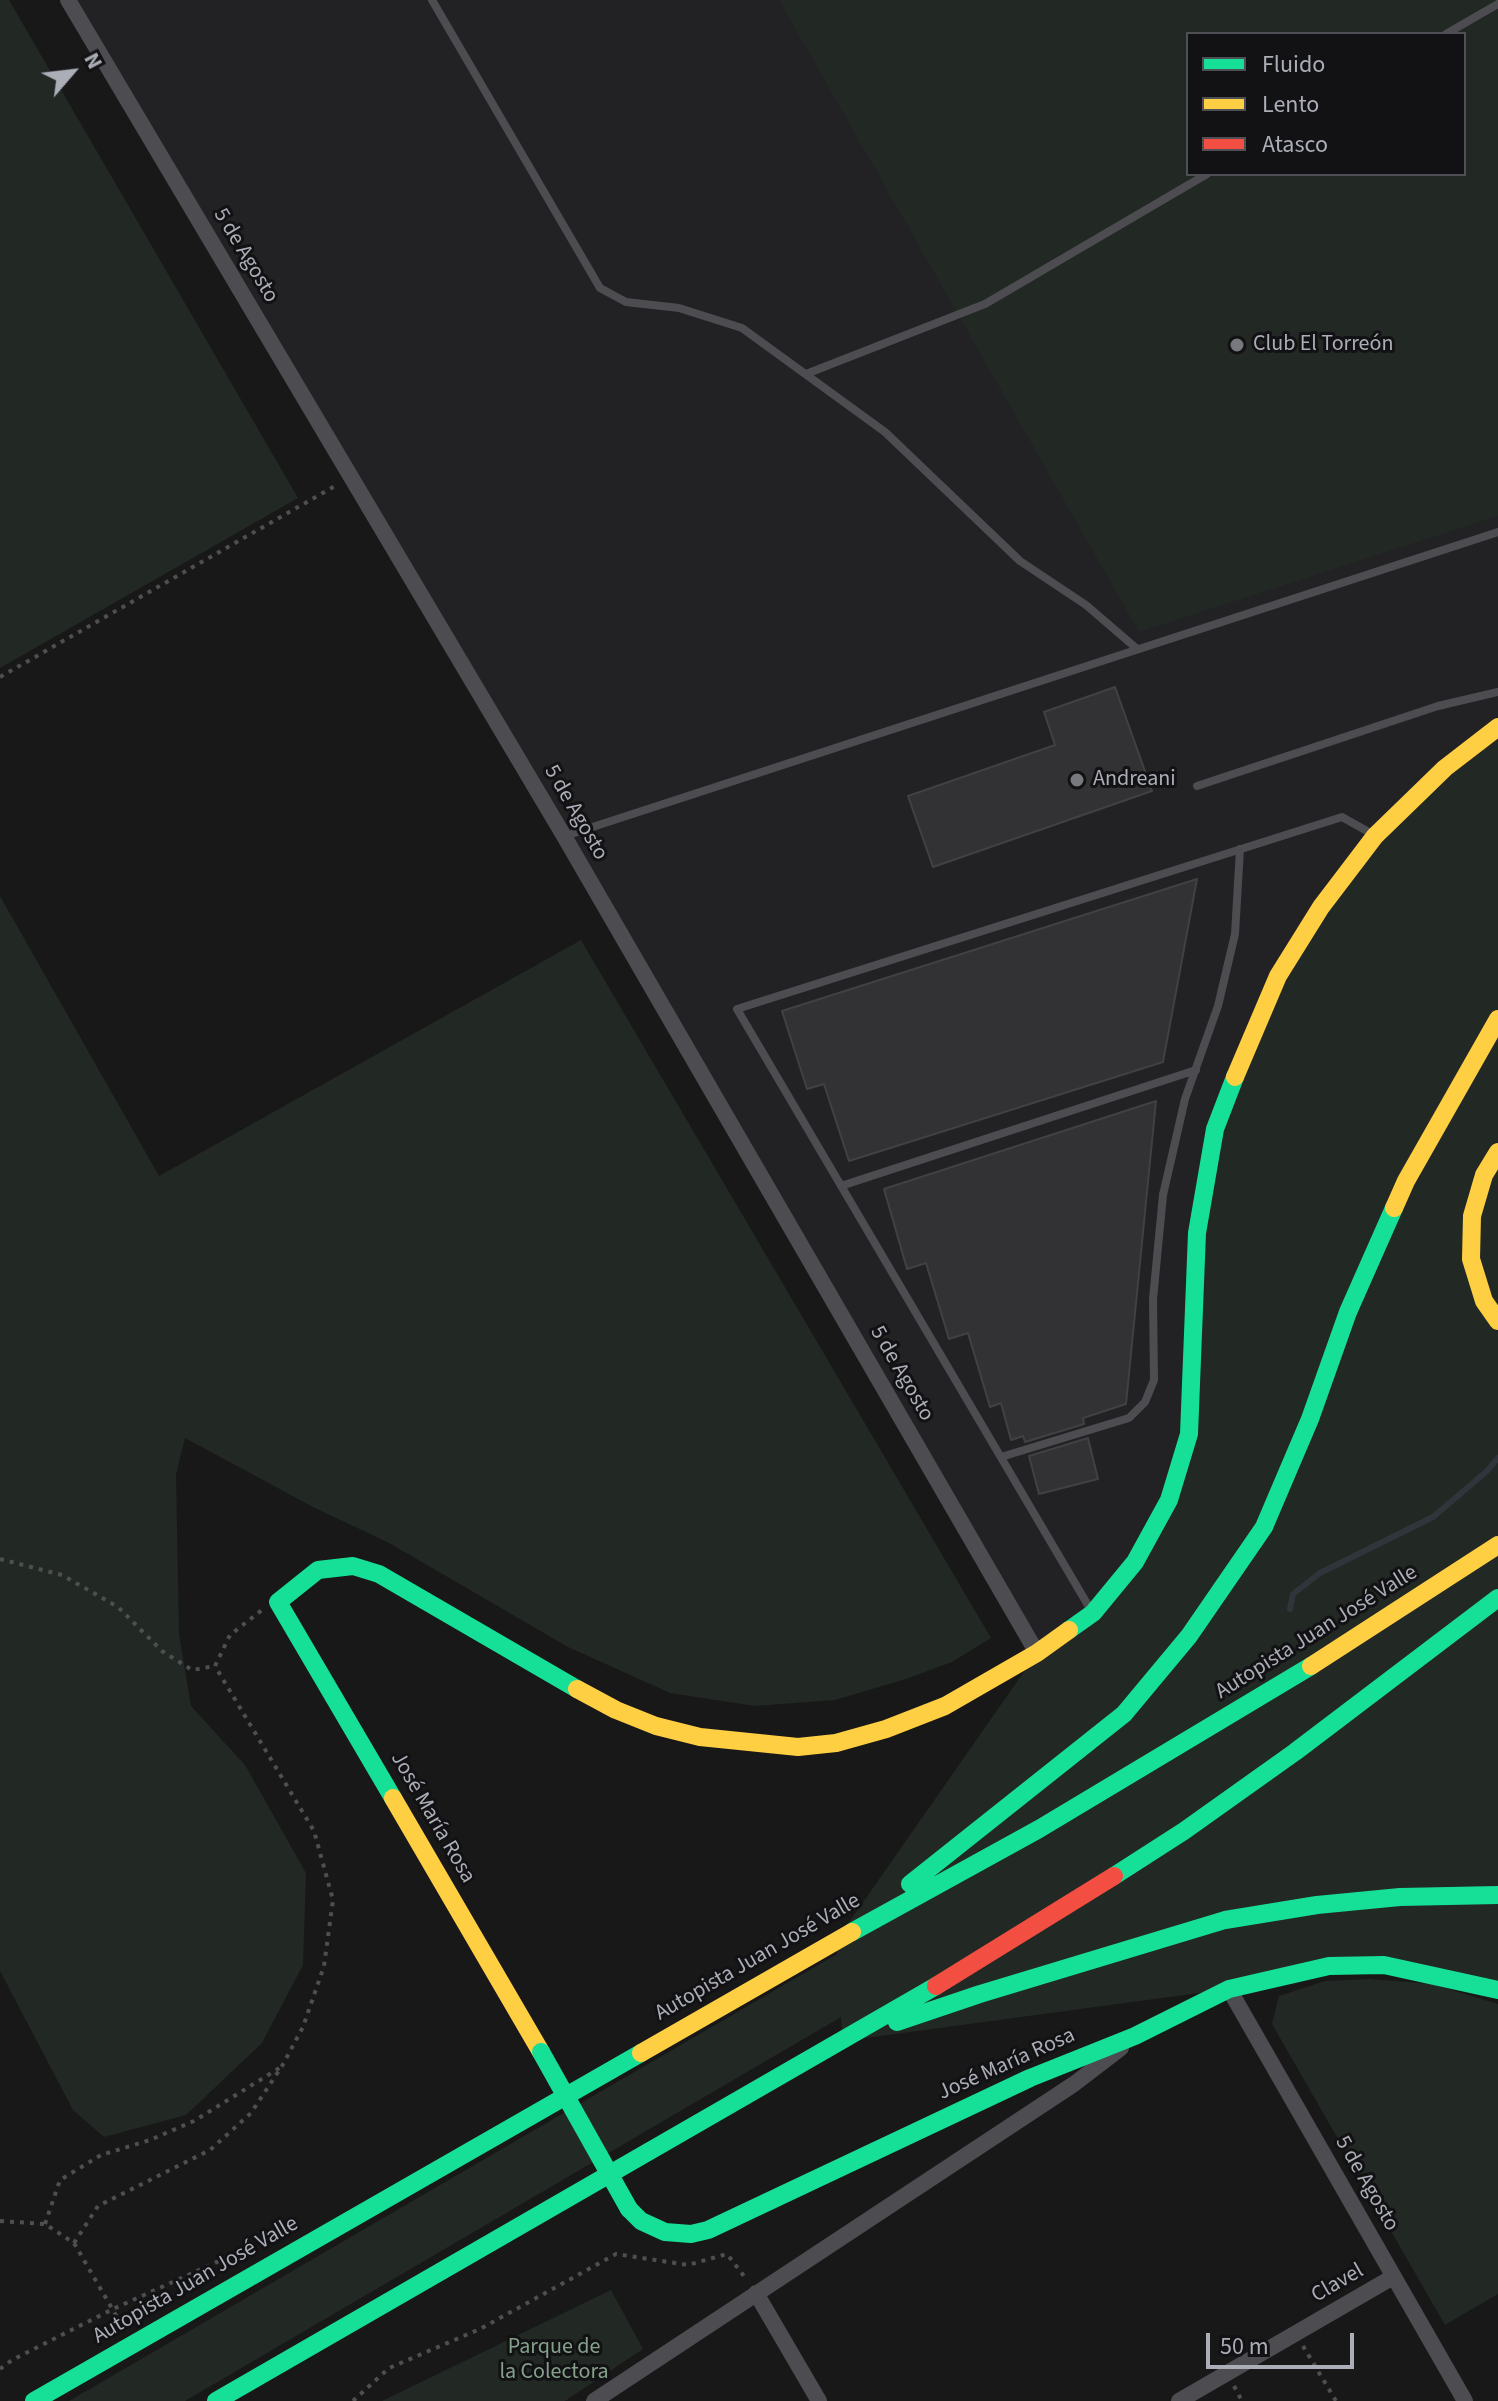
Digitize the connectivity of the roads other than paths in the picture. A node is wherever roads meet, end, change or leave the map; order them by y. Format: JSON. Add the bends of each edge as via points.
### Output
{"nodes":[{"id":1,"x":68,"y":0,"type":"edge"},
{"id":2,"x":432,"y":0,"type":"edge"},
{"id":3,"x":1498,"y":4,"type":"edge"},
{"id":4,"x":1449,"y":32,"type":"edge"},
{"id":5,"x":1204,"y":176,"type":"edge"},
{"id":6,"x":806,"y":374,"type":"junction"},
{"id":7,"x":1498,"y":532,"type":"edge"},
{"id":8,"x":1136,"y":648,"type":"junction"},
{"id":9,"x":1498,"y":692,"type":"edge"},
{"id":10,"x":1498,"y":727,"type":"edge"},
{"id":11,"x":1197,"y":786,"type":"dead end"},
{"id":12,"x":564,"y":836,"type":"junction"},
{"id":13,"x":1375,"y":836,"type":"junction"},
{"id":14,"x":1240,"y":849,"type":"junction"},
{"id":15,"x":1498,"y":1019,"type":"edge"},
{"id":16,"x":1196,"y":1070,"type":"junction"},
{"id":17,"x":1498,"y":1152,"type":"edge"},
{"id":18,"x":841,"y":1186,"type":"junction"},
{"id":19,"x":1498,"y":1321,"type":"edge"},
{"id":20,"x":1001,"y":1457,"type":"junction"},
{"id":21,"x":1498,"y":1545,"type":"edge"},
{"id":22,"x":1498,"y":1598,"type":"edge"},
{"id":23,"x":1093,"y":1613,"type":"junction"},
{"id":24,"x":1037,"y":1653,"type":"junction"},
{"id":25,"x":1498,"y":1895,"type":"edge"},
{"id":26,"x":1454,"y":1896,"type":"junction"},
{"id":27,"x":1498,"y":1908,"type":"edge"},
{"id":28,"x":836,"y":1941,"type":"junction"},
{"id":29,"x":1229,"y":1989,"type":"junction"},
{"id":30,"x":1498,"y":1990,"type":"edge"},
{"id":31,"x":1135,"y":2036,"type":"junction"},
{"id":32,"x":843,"y":2041,"type":"junction"},
{"id":33,"x":1393,"y":2277,"type":"junction"},
{"id":34,"x":756,"y":2293,"type":"junction"},
{"id":35,"x":34,"y":2401,"type":"edge"},
{"id":36,"x":216,"y":2401,"type":"edge"},
{"id":37,"x":594,"y":2401,"type":"edge"},
{"id":38,"x":819,"y":2401,"type":"edge"},
{"id":39,"x":1179,"y":2401,"type":"edge"},
{"id":40,"x":1465,"y":2401,"type":"edge"}],
"edges":[{"from":1,"to":12,"type":"street","name":"5 de Agosto"},
{"from":2,"to":6,"type":"lane","via":[[600,288],[626,302],[679,308],[742,328]]},
{"from":3,"to":4,"type":"lane"},
{"from":5,"to":6,"type":"lane","via":[[985,304]]},
{"from":6,"to":8,"type":"lane","via":[[885,432],[1020,561],[1086,605]]},
{"from":7,"to":8,"type":"lane"},
{"from":8,"to":12,"type":"lane"},
{"from":9,"to":11,"type":"lane","via":[[1438,706]]},
{"from":10,"to":13,"type":"main road","via":[[1445,768]]},
{"from":12,"to":24,"type":"street","name":"5 de Agosto"},
{"from":13,"to":14,"type":"lane","via":[[1342,817]]},
{"from":13,"to":23,"type":"main road","via":[[1278,976],[1215,1129],[1197,1233],[1189,1434],[1156,1525],[1135,1562]]},
{"from":14,"to":16,"type":"lane","via":[[1235,934]]},
{"from":14,"to":18,"type":"lane","via":[[737,1009]]},
{"from":15,"to":28,"type":"main road","via":[[1406,1181],[1264,1527],[1189,1636],[1124,1714]]},
{"from":16,"to":18,"type":"lane"},
{"from":16,"to":20,"type":"lane","via":[[1163,1195],[1153,1299],[1154,1380],[1145,1402],[1129,1418]]},
{"from":17,"to":19,"type":"main road","via":[[1484,1175],[1472,1216],[1471,1259],[1484,1301]]},
{"from":18,"to":20,"type":"lane"},
{"from":20,"to":23,"type":"lane"},
{"from":21,"to":28,"type":"main road","name":"Autopista Juan José Valle","via":[[1185,1743]]},
{"from":22,"to":32,"type":"main road","via":[[1184,1831]]},
{"from":23,"to":24,"type":"main road"},
{"from":24,"to":31,"type":"main road","name":"José María Rosa","bridge":true,"via":[[945,1706],[886,1729],[836,1743],[750,1744],[656,1726],[616,1710],[379,1574],[353,1566],[318,1570],[278,1602],[629,2209],[654,2229],[691,2234],[708,2230],[1030,2078]]},
{"from":25,"to":26,"type":"main road"},
{"from":26,"to":27,"type":"main road"},
{"from":26,"to":32,"type":"main road","via":[[1317,1905],[1225,1920]]},
{"from":28,"to":35,"type":"main road","name":"Autopista Juan José Valle"},
{"from":29,"to":30,"type":"main road","name":"José María Rosa","via":[[1329,1966],[1384,1965]]},
{"from":29,"to":31,"type":"main road","name":"José María Rosa"},
{"from":29,"to":33,"type":"street","name":"5 de Agosto"},
{"from":31,"to":34,"type":"street","via":[[1074,2084]]},
{"from":32,"to":36,"type":"main road"},
{"from":33,"to":39,"type":"street","name":"Clavel"},
{"from":33,"to":40,"type":"street","name":"5 de Agosto"},
{"from":34,"to":37,"type":"street"},
{"from":34,"to":38,"type":"street"}]}
